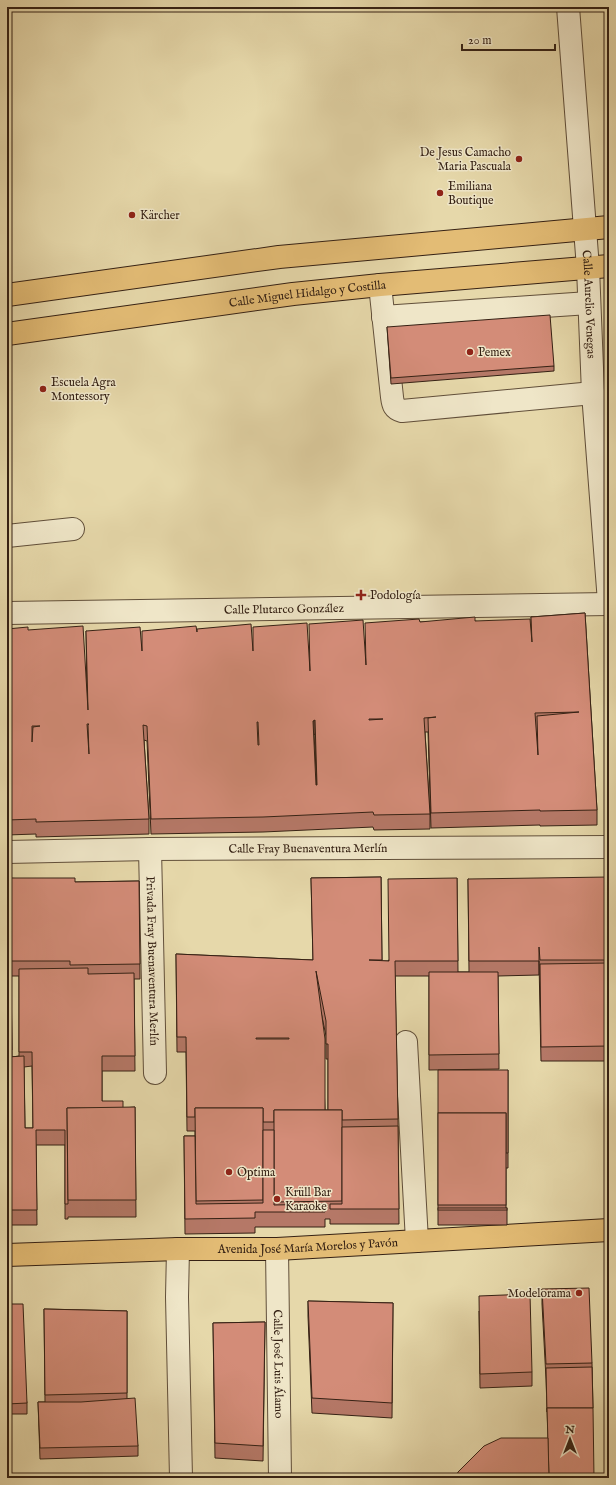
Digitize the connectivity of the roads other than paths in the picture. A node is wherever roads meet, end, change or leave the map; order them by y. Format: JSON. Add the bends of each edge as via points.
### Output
{"nodes":[{"id":1,"x":568,"y":7,"type":"edge"},
{"id":2,"x":609,"y":227,"type":"edge"},
{"id":3,"x":585,"y":230,"type":"junction"},
{"id":4,"x":599,"y":267,"type":"edge"},
{"id":5,"x":380,"y":285,"type":"junction"},
{"id":6,"x":7,"y":295,"type":"edge"},
{"id":7,"x":589,"y":303,"type":"junction"},
{"id":8,"x":383,"y":317,"type":"junction"},
{"id":9,"x":7,"y":334,"type":"edge"},
{"id":10,"x":593,"y":392,"type":"junction"},
{"id":11,"x":73,"y":530,"type":"dead end"},
{"id":12,"x":7,"y":536,"type":"edge"},
{"id":13,"x":609,"y":603,"type":"edge"},
{"id":14,"x":7,"y":613,"type":"edge"},
{"id":15,"x":609,"y":847,"type":"edge"},
{"id":16,"x":150,"y":849,"type":"junction"},
{"id":17,"x":7,"y":852,"type":"edge"},
{"id":18,"x":406,"y":1042,"type":"dead end"},
{"id":19,"x":155,"y":1073,"type":"dead end"},
{"id":20,"x":609,"y":1230,"type":"edge"},
{"id":21,"x":417,"y":1241,"type":"junction"},
{"id":22,"x":178,"y":1249,"type":"junction"},
{"id":23,"x":277,"y":1249,"type":"junction"},
{"id":24,"x":7,"y":1255,"type":"edge"},
{"id":25,"x":181,"y":1478,"type":"edge"},
{"id":26,"x":280,"y":1478,"type":"edge"}],
"edges":[{"from":1,"to":3,"type":"street","name":"Calle Aurelio Venegas"},
{"from":2,"to":3,"type":"main road"},
{"from":3,"to":4,"type":"street","name":"Calle Aurelio Venegas"},
{"from":3,"to":6,"type":"main road","via":[[279,257]]},
{"from":4,"to":5,"type":"main road","name":"Calle Miguel Hidalgo y Costilla"},
{"from":4,"to":7,"type":"street","name":"Calle Aurelio Venegas"},
{"from":5,"to":8,"type":"street"},
{"from":5,"to":9,"type":"main road","name":"Calle Miguel Hidalgo y Costilla","via":[[215,304]]},
{"from":7,"to":8,"type":"street"},
{"from":7,"to":10,"type":"street","name":"Calle Aurelio Venegas"},
{"from":8,"to":10,"type":"street","via":[[393,405],[397,410]]},
{"from":10,"to":13,"type":"street","name":"Calle Aurelio Venegas"},
{"from":11,"to":12,"type":"street"},
{"from":13,"to":14,"type":"street","name":"Calle Plutarco González"},
{"from":15,"to":16,"type":"street","name":"Calle Fray Buenaventura Merlín"},
{"from":16,"to":17,"type":"street","name":"Calle Fray Buenaventura Merlín"},
{"from":16,"to":19,"type":"street","name":"Privada Fray Buenaventura Merlín"},
{"from":18,"to":21,"type":"street"},
{"from":20,"to":21,"type":"main road","name":"Avenida José María Morelos y Pavón"},
{"from":21,"to":23,"type":"main road","name":"Avenida José María Morelos y Pavón"},
{"from":22,"to":23,"type":"main road","name":"Avenida José María Morelos y Pavón"},
{"from":22,"to":24,"type":"main road","name":"Avenida José María Morelos y Pavón"},
{"from":22,"to":25,"type":"street"},
{"from":23,"to":26,"type":"street","name":"Calle José Luis Álamo"}]}
